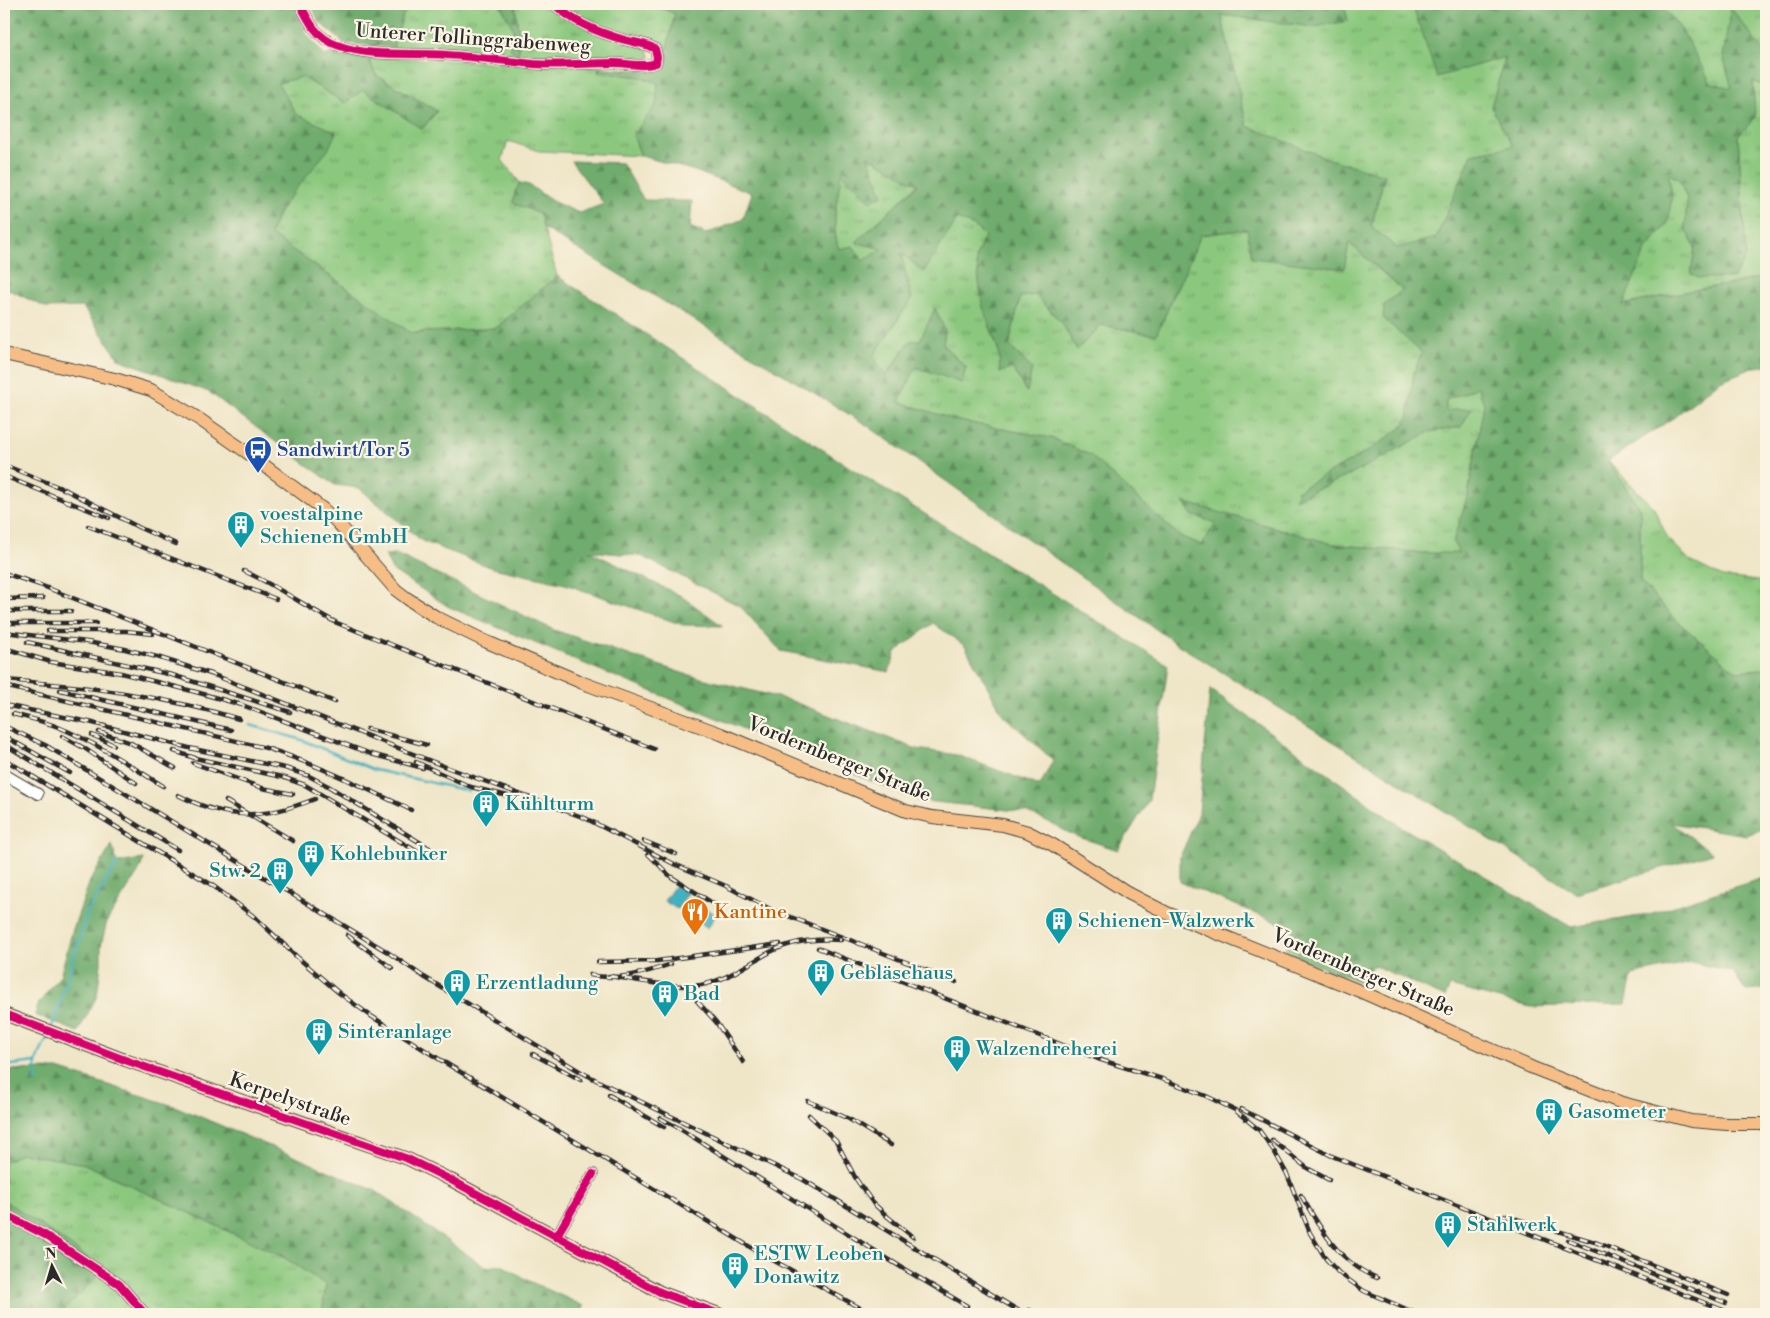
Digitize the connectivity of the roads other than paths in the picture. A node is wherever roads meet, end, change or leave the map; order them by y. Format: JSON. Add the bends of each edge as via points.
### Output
{"nodes":[{"id":1,"x":300,"y":4,"type":"edge"},
{"id":2,"x":554,"y":4,"type":"edge"},
{"id":3,"x":4,"y":354,"type":"edge"},
{"id":4,"x":4,"y":774,"type":"edge"},
{"id":5,"x":38,"y":794,"type":"dead end"},
{"id":6,"x":4,"y":1014,"type":"edge"},
{"id":7,"x":1766,"y":1124,"type":"edge"},
{"id":8,"x":593,"y":1174,"type":"dead end"},
{"id":9,"x":4,"y":1214,"type":"edge"},
{"id":10,"x":556,"y":1237,"type":"junction"},
{"id":11,"x":145,"y":1314,"type":"edge"},
{"id":12,"x":719,"y":1314,"type":"edge"}],
"edges":[{"from":1,"to":2,"type":"street","name":"Unterer Tollinggrabenweg","via":[[320,37],[357,51],[535,64],[649,66],[656,63],[655,49],[648,44],[591,29]]},
{"from":3,"to":7,"type":"main road","name":"Vordernberger Straße","via":[[151,390],[220,433],[323,509],[385,579],[408,599],[487,642],[906,811],[1003,825],[1028,832],[1148,904],[1622,1103],[1691,1121]]},
{"from":4,"to":5,"type":"street"},
{"from":6,"to":10,"type":"main road","name":"Kerpelystraße","via":[[124,1060],[408,1159]]},
{"from":8,"to":10,"type":"street"},
{"from":9,"to":11,"type":"street","via":[[45,1235],[119,1284]]},
{"from":10,"to":12,"type":"main road","name":"Kerpelystraße","via":[[660,1292]]}]}
